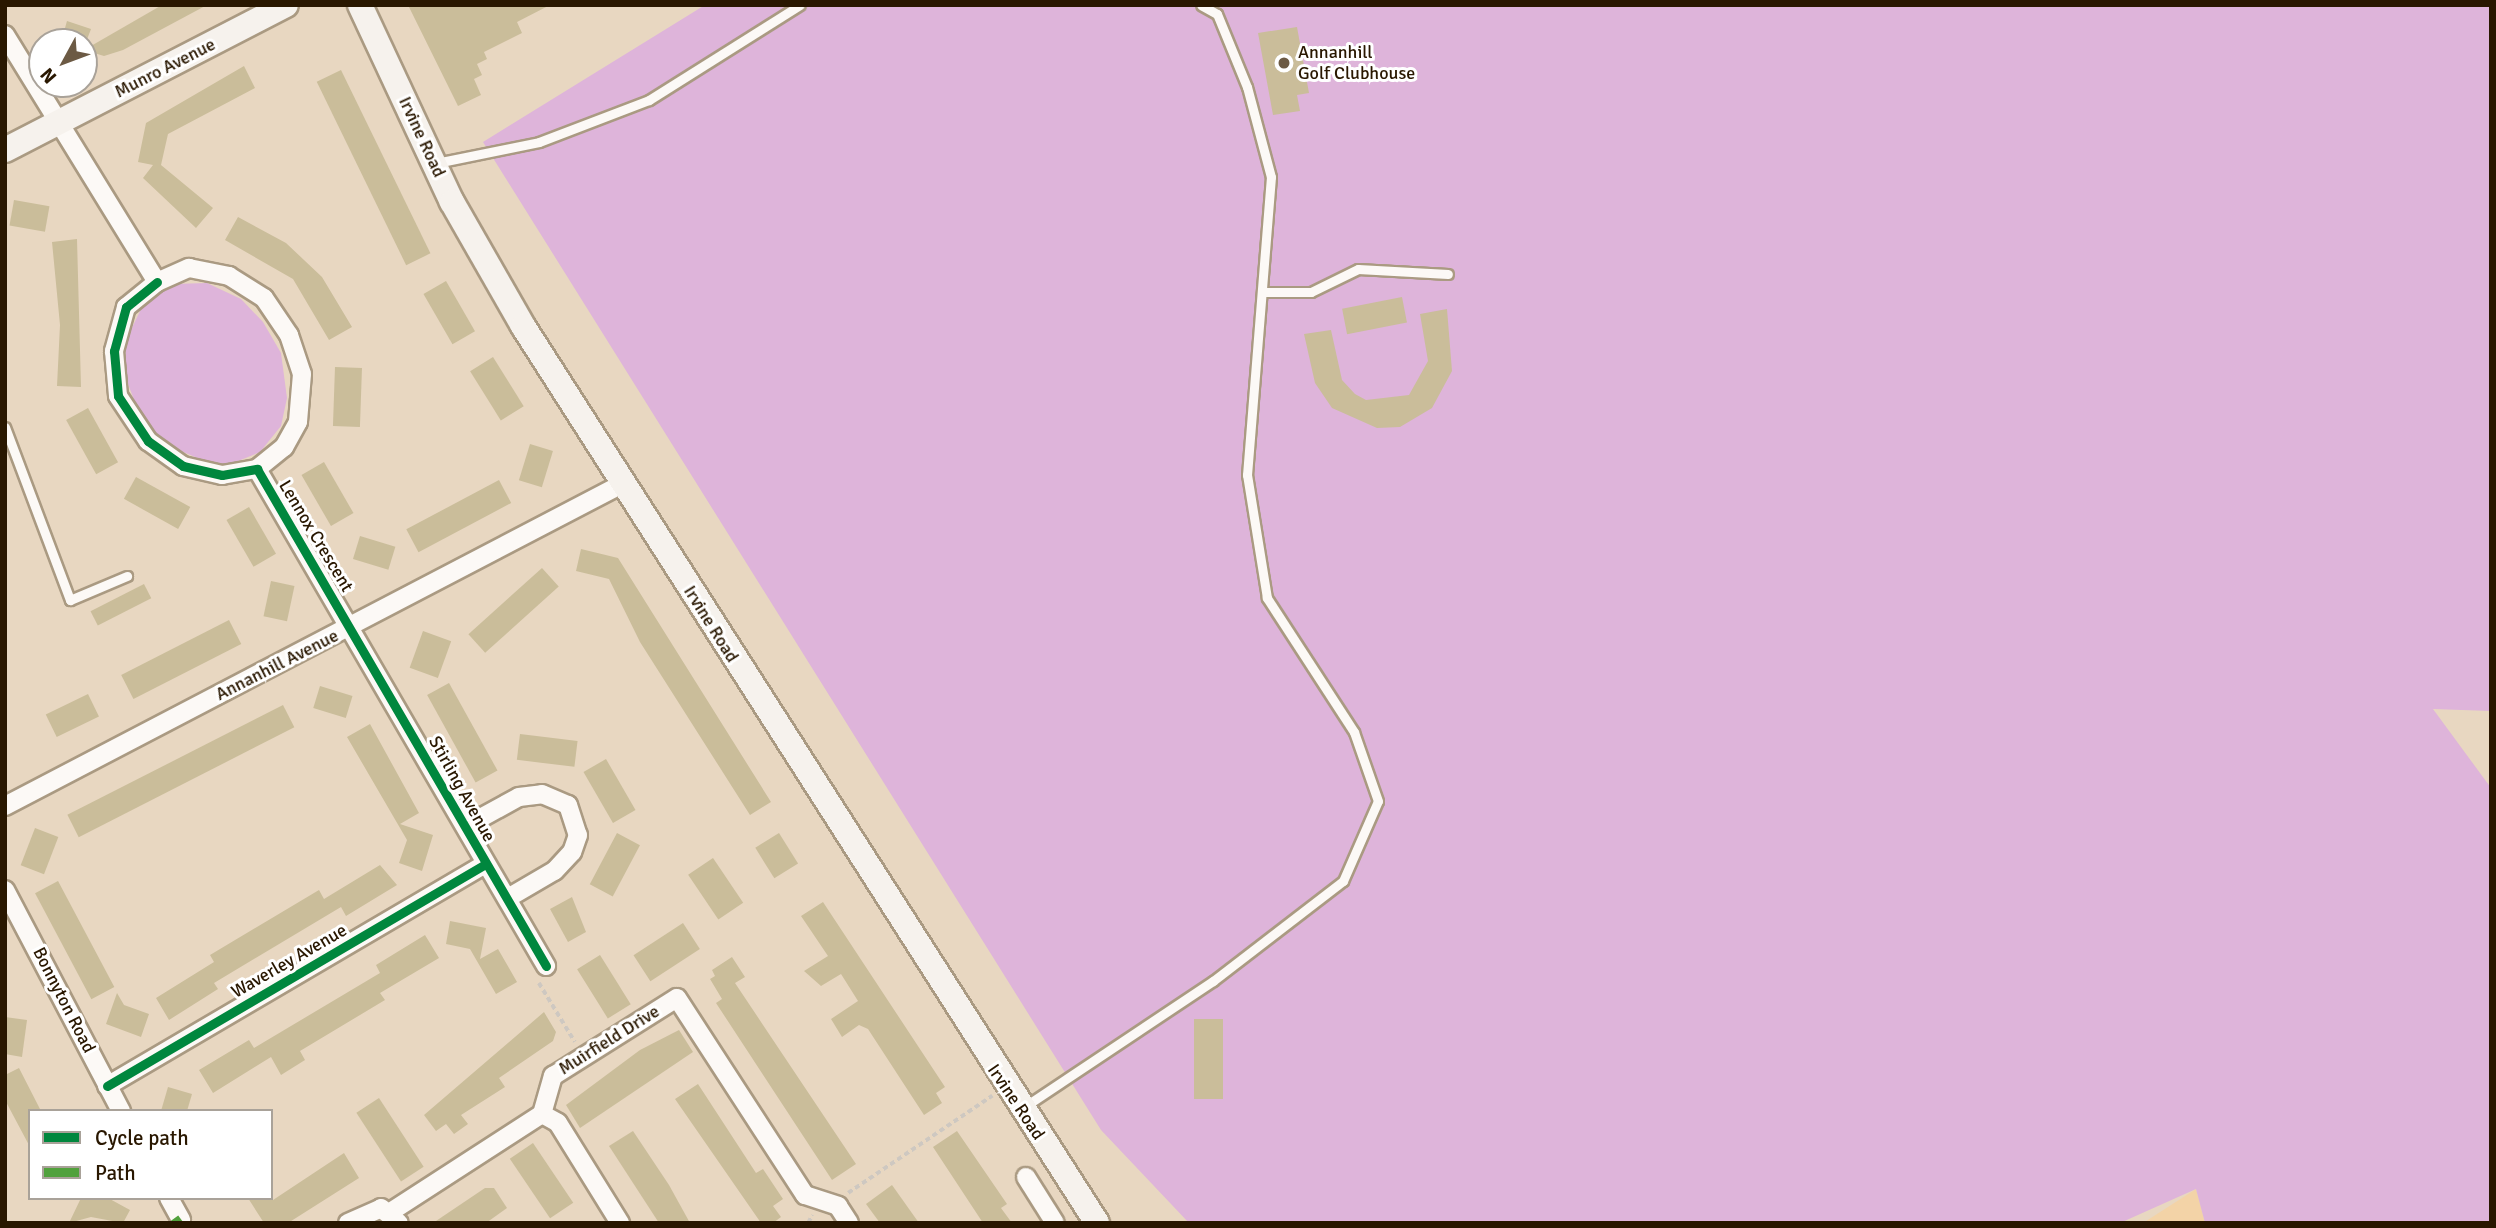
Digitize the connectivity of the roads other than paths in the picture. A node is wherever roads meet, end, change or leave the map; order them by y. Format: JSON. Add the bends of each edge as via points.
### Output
{"nodes":[{"id":1,"x":286,"y":5,"type":"edge"},
{"id":2,"x":360,"y":5,"type":"edge"},
{"id":3,"x":800,"y":5,"type":"edge"},
{"id":4,"x":1201,"y":5,"type":"edge"},
{"id":5,"x":5,"y":35,"type":"edge"},
{"id":6,"x":61,"y":122,"type":"junction"},
{"id":7,"x":5,"y":150,"type":"edge"},
{"id":8,"x":435,"y":163,"type":"junction"},
{"id":9,"x":1448,"y":274,"type":"dead end"},
{"id":10,"x":157,"y":282,"type":"junction"},
{"id":11,"x":1264,"y":292,"type":"junction"},
{"id":12,"x":5,"y":427,"type":"edge"},
{"id":13,"x":257,"y":468,"type":"junction"},
{"id":14,"x":622,"y":484,"type":"junction"},
{"id":15,"x":127,"y":576,"type":"dead end"},
{"id":16,"x":352,"y":627,"type":"junction"},
{"id":17,"x":5,"y":806,"type":"edge"},
{"id":18,"x":467,"y":826,"type":"junction"},
{"id":19,"x":486,"y":864,"type":"junction"},
{"id":20,"x":5,"y":890,"type":"edge"},
{"id":21,"x":508,"y":898,"type":"junction"},
{"id":22,"x":546,"y":965,"type":"road end"},
{"id":23,"x":107,"y":1086,"type":"junction"},
{"id":24,"x":120,"y":1109,"type":"edge"},
{"id":25,"x":1020,"y":1110,"type":"junction"},
{"id":26,"x":542,"y":1114,"type":"junction"},
{"id":27,"x":1026,"y":1177,"type":"dead end"},
{"id":28,"x":170,"y":1200,"type":"edge"},
{"id":29,"x":396,"y":1217,"type":"edge"},
{"id":30,"x":181,"y":1220,"type":"dead end"},
{"id":31,"x":348,"y":1223,"type":"edge"},
{"id":32,"x":620,"y":1223,"type":"edge"},
{"id":33,"x":849,"y":1223,"type":"edge"},
{"id":34,"x":1055,"y":1223,"type":"edge"},
{"id":35,"x":1097,"y":1223,"type":"edge"}],
"edges":[{"from":1,"to":6,"type":"main road","name":"Munro Avenue"},
{"from":2,"to":8,"type":"main road","name":"Irvine Road"},
{"from":3,"to":8,"type":"lane","via":[[649,100],[539,142]]},
{"from":4,"to":11,"type":"lane","via":[[1217,13],[1247,87],[1271,177]]},
{"from":5,"to":6,"type":"street"},
{"from":6,"to":7,"type":"main road","name":"Munro Avenue"},
{"from":6,"to":10,"type":"street"},
{"from":8,"to":14,"type":"main road","name":"Irvine Road","via":[[510,303]]},
{"from":9,"to":11,"type":"lane","via":[[1358,269],[1311,292]]},
{"from":10,"to":13,"type":"street","name":"Lennox Crescent","via":[[127,307],[114,351],[118,396],[148,441],[183,466],[222,475]]},
{"from":10,"to":13,"type":"street","name":"Lennox Crescent","via":[[189,268],[229,276],[264,298],[289,335],[302,374],[298,422],[284,447]]},
{"from":11,"to":25,"type":"lane","via":[[1247,475],[1267,598],[1354,732],[1378,801],[1343,881],[1213,981]]},
{"from":12,"to":15,"type":"lane","via":[[70,600]]},
{"from":13,"to":16,"type":"street","name":"Lennox Crescent"},
{"from":14,"to":16,"type":"street","name":"Annanhill Avenue"},
{"from":14,"to":25,"type":"main road","name":"Irvine Road"},
{"from":16,"to":17,"type":"street","name":"Annanhill Avenue"},
{"from":16,"to":18,"type":"street","name":"Stirling Avenue"},
{"from":18,"to":19,"type":"street","name":"Stirling Avenue"},
{"from":18,"to":21,"type":"street","via":[[519,797],[542,793],[568,806],[578,835],[572,852],[554,871]]},
{"from":19,"to":21,"type":"street","name":"Stirling Avenue"},
{"from":19,"to":23,"type":"street","name":"Waverley Avenue"},
{"from":20,"to":23,"type":"street","name":"Bonnyton Road"},
{"from":21,"to":22,"type":"street","name":"Stirling Avenue"},
{"from":23,"to":24,"type":"street","name":"Bonnyton Road"},
{"from":25,"to":35,"type":"main road","name":"Irvine Road"},
{"from":26,"to":29,"type":"street"},
{"from":26,"to":32,"type":"street","via":[[558,1123]]},
{"from":26,"to":33,"type":"street","name":"Muirfield Drive","via":[[553,1076],[677,998],[805,1195],[838,1206]]},
{"from":27,"to":34,"type":"street"},
{"from":28,"to":30,"type":"street"},
{"from":29,"to":31,"type":"street","via":[[367,1211]]}]}
